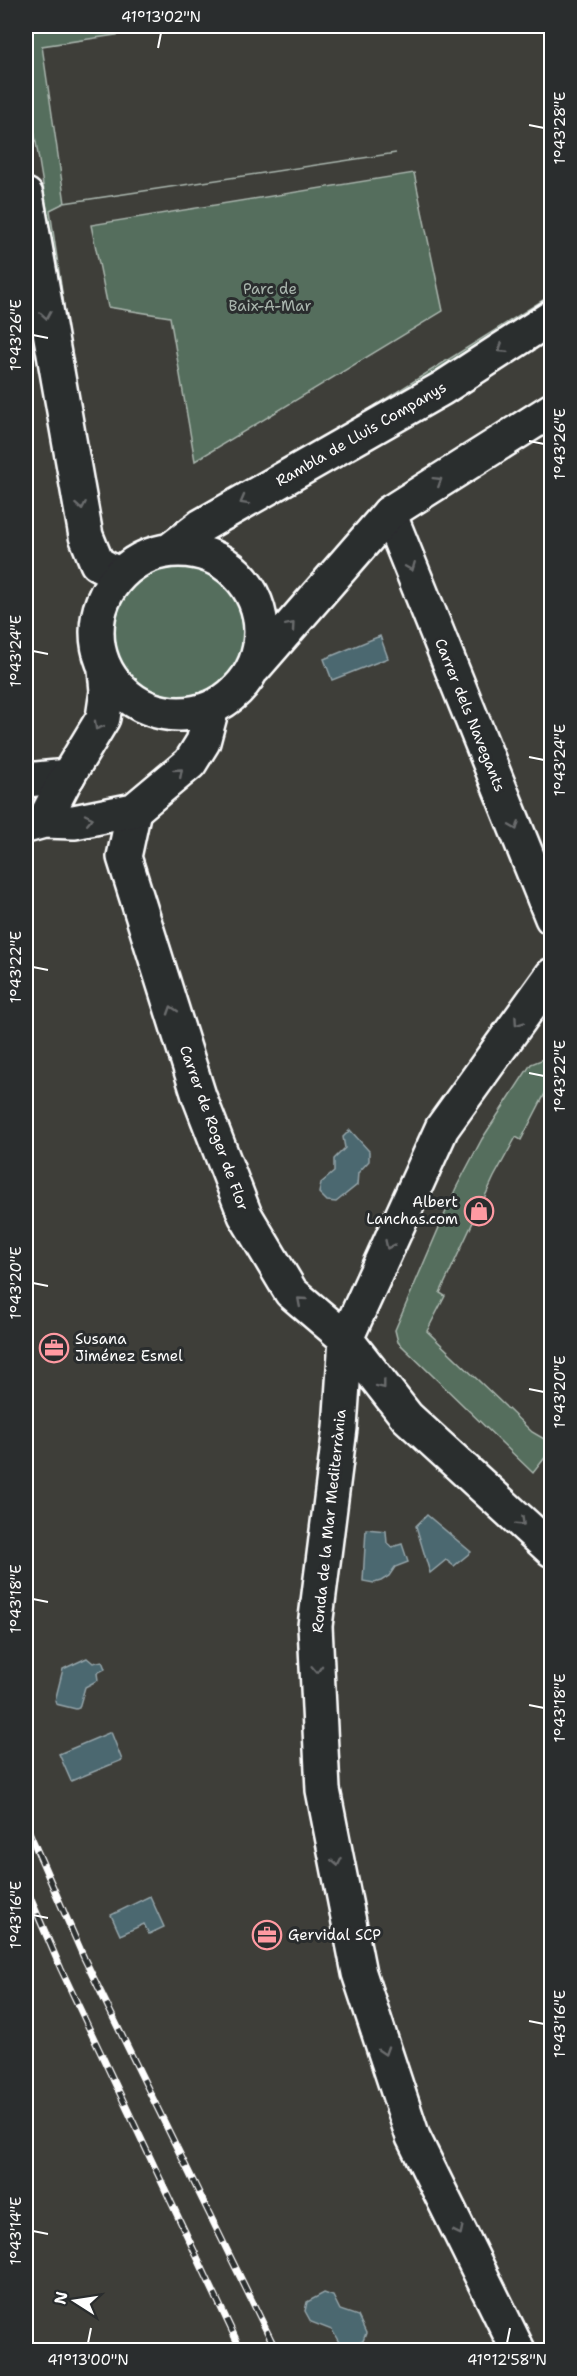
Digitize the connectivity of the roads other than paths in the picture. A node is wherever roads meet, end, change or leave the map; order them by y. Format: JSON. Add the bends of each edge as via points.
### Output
{"nodes":[{"id":1,"x":26,"y":195,"type":"edge"},
{"id":2,"x":552,"y":317,"type":"edge"},
{"id":3,"x":552,"y":410,"type":"edge"},
{"id":4,"x":389,"y":513,"type":"junction"},
{"id":5,"x":171,"y":549,"type":"junction"},
{"id":6,"x":119,"y":575,"type":"junction"},
{"id":7,"x":105,"y":670,"type":"junction"},
{"id":8,"x":253,"y":670,"type":"junction"},
{"id":9,"x":212,"y":708,"type":"junction"},
{"id":10,"x":69,"y":776,"type":"junction"},
{"id":11,"x":26,"y":780,"type":"edge"},
{"id":12,"x":134,"y":810,"type":"junction"},
{"id":13,"x":35,"y":823,"type":"edge"},
{"id":14,"x":552,"y":918,"type":"edge"},
{"id":15,"x":552,"y":975,"type":"edge"},
{"id":16,"x":346,"y":1339,"type":"junction"},
{"id":17,"x":552,"y":1550,"type":"edge"},
{"id":18,"x":518,"y":2350,"type":"edge"}],
"edges":[{"from":1,"to":6,"type":"street","one_way":true,"via":[[86,536],[97,563]]},
{"from":2,"to":5,"type":"street","name":"Rambla de Lluis Companys","one_way":true,"via":[[441,389],[201,526]]},
{"from":4,"to":3,"type":"street","one_way":true},
{"from":8,"to":4,"type":"street","one_way":true},
{"from":4,"to":14,"type":"street","name":"Carrer dels Navegants","one_way":true},
{"from":5,"to":6,"type":"street","via":[[133,562]]},
{"from":5,"to":8,"type":"street","via":[[195,551],[219,560],[239,575],[254,596],[260,620],[260,645]]},
{"from":6,"to":7,"type":"street","via":[[99,611],[96,631]]},
{"from":7,"to":9,"type":"street","via":[[124,694],[151,710],[182,715]]},
{"from":7,"to":10,"type":"street","one_way":true,"via":[[103,718]]},
{"from":8,"to":9,"type":"street","via":[[228,699]]},
{"from":12,"to":9,"type":"street","one_way":true,"via":[[190,763],[203,742]]},
{"from":10,"to":11,"type":"street"},
{"from":10,"to":13,"type":"street"},
{"from":13,"to":12,"type":"street","one_way":true,"via":[[74,822]]},
{"from":16,"to":12,"type":"street","name":"Carrer de Roger de Flor","one_way":true,"via":[[291,1292],[245,1215],[199,1096],[124,857]]},
{"from":15,"to":16,"type":"street","one_way":true,"via":[[442,1128]]},
{"from":16,"to":17,"type":"street","name":"Carrer de Roger de Flor","one_way":true,"via":[[407,1417]]},
{"from":16,"to":18,"type":"street","name":"Ronda de la Mar Mediterrània","one_way":true,"via":[[340,1428],[315,1626],[323,1790],[358,1973],[413,2137]]}]}
